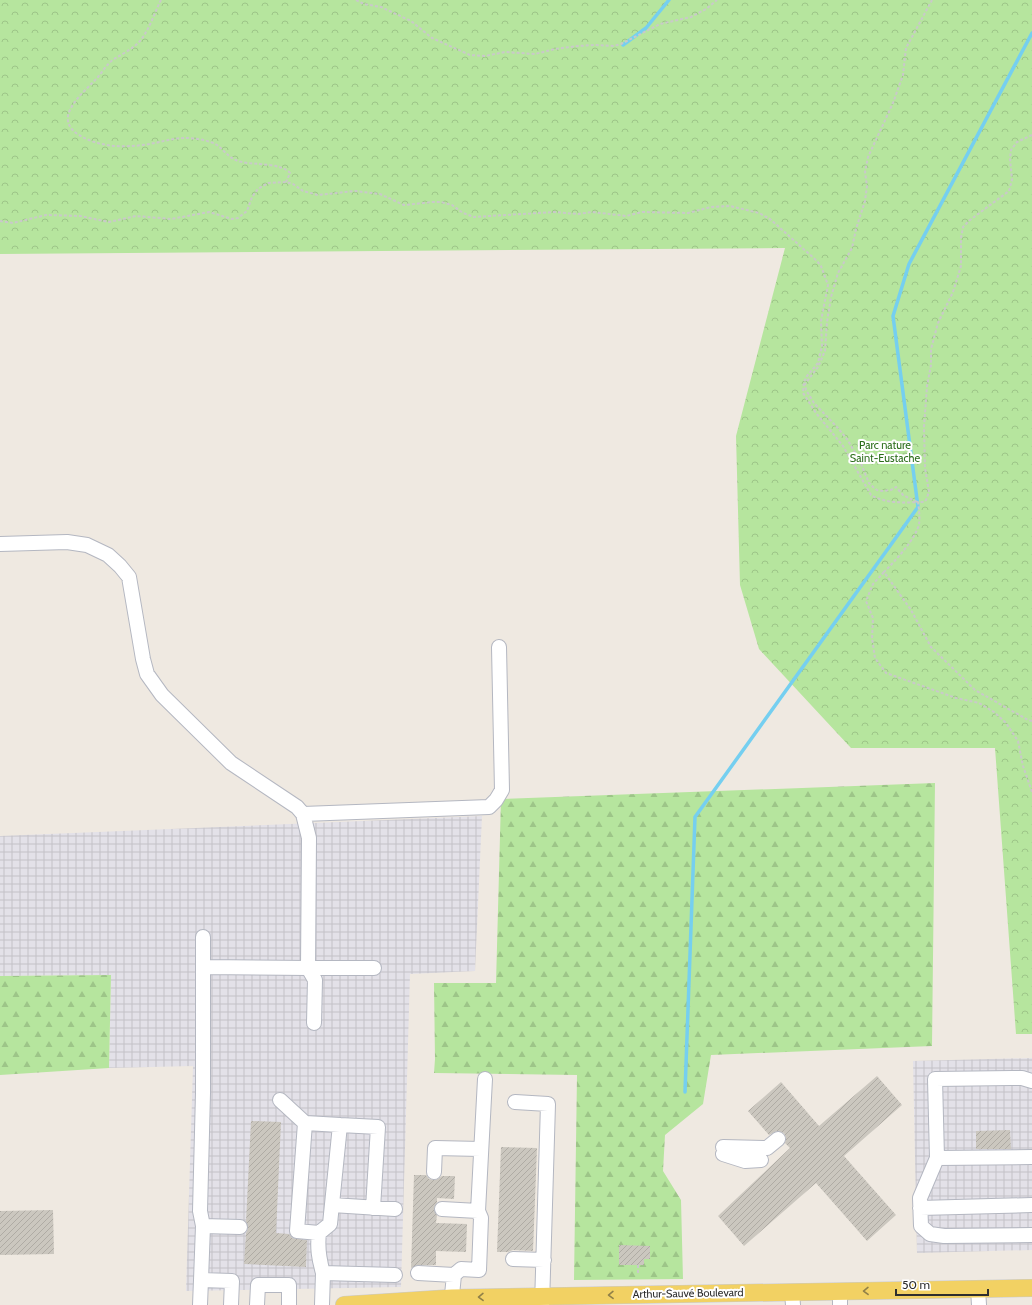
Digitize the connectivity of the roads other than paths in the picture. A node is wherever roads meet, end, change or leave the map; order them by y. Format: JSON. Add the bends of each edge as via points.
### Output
{"nodes":[{"id":1,"x":0,"y":544,"type":"edge"},
{"id":2,"x":499,"y":647,"type":"dead end"},
{"id":3,"x":303,"y":814,"type":"junction"},
{"id":4,"x":203,"y":937,"type":"dead end"},
{"id":5,"x":203,"y":967,"type":"junction"},
{"id":6,"x":308,"y":968,"type":"junction"},
{"id":7,"x":374,"y":968,"type":"dead end"},
{"id":8,"x":314,"y":1024,"type":"dead end"},
{"id":9,"x":485,"y":1079,"type":"dead end"},
{"id":10,"x":1032,"y":1081,"type":"edge"},
{"id":11,"x":280,"y":1100,"type":"dead end"},
{"id":12,"x":515,"y":1102,"type":"dead end"},
{"id":13,"x":305,"y":1123,"type":"junction"},
{"id":14,"x":340,"y":1125,"type":"junction"},
{"id":15,"x":778,"y":1138,"type":"dead end"},
{"id":16,"x":481,"y":1150,"type":"junction"},
{"id":17,"x":1032,"y":1157,"type":"edge"},
{"id":18,"x":937,"y":1158,"type":"junction"},
{"id":19,"x":761,"y":1160,"type":"dead end"},
{"id":20,"x":434,"y":1172,"type":"dead end"},
{"id":21,"x":332,"y":1205,"type":"junction"},
{"id":22,"x":1032,"y":1205,"type":"edge"},
{"id":23,"x":373,"y":1208,"type":"junction"},
{"id":24,"x":920,"y":1208,"type":"junction"},
{"id":25,"x":395,"y":1209,"type":"dead end"},
{"id":26,"x":442,"y":1209,"type":"dead end"},
{"id":27,"x":478,"y":1211,"type":"junction"},
{"id":28,"x":203,"y":1226,"type":"junction"},
{"id":29,"x":240,"y":1227,"type":"dead end"},
{"id":30,"x":319,"y":1233,"type":"junction"},
{"id":31,"x":1032,"y":1235,"type":"edge"},
{"id":32,"x":513,"y":1259,"type":"dead end"},
{"id":33,"x":544,"y":1260,"type":"junction"},
{"id":34,"x":323,"y":1273,"type":"junction"},
{"id":35,"x":418,"y":1273,"type":"dead end"},
{"id":36,"x":395,"y":1275,"type":"dead end"},
{"id":37,"x":454,"y":1275,"type":"junction"},
{"id":38,"x":201,"y":1280,"type":"junction"},
{"id":39,"x":1032,"y":1288,"type":"edge"},
{"id":40,"x":978,"y":1297,"type":"edge"},
{"id":41,"x":792,"y":1298,"type":"edge"},
{"id":42,"x":840,"y":1298,"type":"edge"},
{"id":43,"x":692,"y":1299,"type":"edge"},
{"id":44,"x":542,"y":1300,"type":"edge"},
{"id":45,"x":451,"y":1301,"type":"edge"},
{"id":46,"x":525,"y":1301,"type":"edge"},
{"id":47,"x":200,"y":1305,"type":"edge"},
{"id":48,"x":231,"y":1305,"type":"edge"},
{"id":49,"x":257,"y":1305,"type":"edge"},
{"id":50,"x":289,"y":1305,"type":"edge"},
{"id":51,"x":322,"y":1305,"type":"edge"},
{"id":52,"x":344,"y":1305,"type":"edge"}],
"edges":[{"from":1,"to":3,"type":"lane","via":[[67,542],[87,545],[108,555],[129,577],[147,674],[162,695],[231,763],[297,807]]},
{"from":2,"to":3,"type":"lane","via":[[502,790],[489,807]]},
{"from":3,"to":6,"type":"lane","via":[[309,838]]},
{"from":4,"to":5,"type":"lane"},
{"from":5,"to":6,"type":"lane"},
{"from":5,"to":28,"type":"lane","via":[[200,1211]]},
{"from":6,"to":7,"type":"lane"},
{"from":6,"to":8,"type":"lane","via":[[315,980]]},
{"from":9,"to":16,"type":"lane"},
{"from":10,"to":18,"type":"lane","via":[[1022,1078],[935,1079]]},
{"from":11,"to":13,"type":"lane"},
{"from":12,"to":33,"type":"lane","via":[[548,1104]]},
{"from":13,"to":14,"type":"lane"},
{"from":13,"to":30,"type":"lane","via":[[297,1231]]},
{"from":14,"to":21,"type":"lane"},
{"from":14,"to":23,"type":"lane","via":[[378,1127]]},
{"from":15,"to":19,"type":"lane","via":[[767,1148],[723,1150],[745,1161]]},
{"from":16,"to":20,"type":"lane","via":[[435,1148]]},
{"from":16,"to":27,"type":"lane"},
{"from":17,"to":18,"type":"lane"},
{"from":18,"to":24,"type":"lane","via":[[920,1198]]},
{"from":21,"to":23,"type":"lane"},
{"from":21,"to":30,"type":"lane","via":[[330,1224]]},
{"from":22,"to":24,"type":"lane"},
{"from":23,"to":25,"type":"lane"},
{"from":24,"to":31,"type":"lane","via":[[921,1226],[930,1234]]},
{"from":26,"to":27,"type":"lane"},
{"from":27,"to":37,"type":"lane","via":[[481,1218],[479,1270],[461,1270]]},
{"from":28,"to":29,"type":"lane"},
{"from":28,"to":38,"type":"lane"},
{"from":30,"to":34,"type":"lane","via":[[319,1256]]},
{"from":32,"to":33,"type":"lane"},
{"from":33,"to":44,"type":"lane"},
{"from":34,"to":36,"type":"lane"},
{"from":34,"to":51,"type":"lane"},
{"from":35,"to":37,"type":"lane"},
{"from":37,"to":45,"type":"lane"},
{"from":38,"to":47,"type":"lane"},
{"from":38,"to":48,"type":"lane","via":[[232,1281]]},
{"from":39,"to":40,"type":"main road","name":"Arthur-Sauvé Boulevard"},
{"from":40,"to":42,"type":"main road","name":"Arthur-Sauvé Boulevard","one_way":true},
{"from":41,"to":42,"type":"main road","name":"Arthur-Sauvé Boulevard"},
{"from":41,"to":43,"type":"main road","name":"Arthur-Sauvé Boulevard"},
{"from":43,"to":44,"type":"main road","name":"Arthur-Sauvé Boulevard","one_way":true},
{"from":44,"to":46,"type":"main road","name":"Arthur-Sauvé Boulevard"},
{"from":46,"to":45,"type":"main road","name":"Arthur-Sauvé Boulevard","one_way":true},
{"from":45,"to":52,"type":"main road","name":"Arthur-Sauvé Boulevard"},
{"from":49,"to":50,"type":"lane","via":[[258,1285],[289,1285]]}]}
